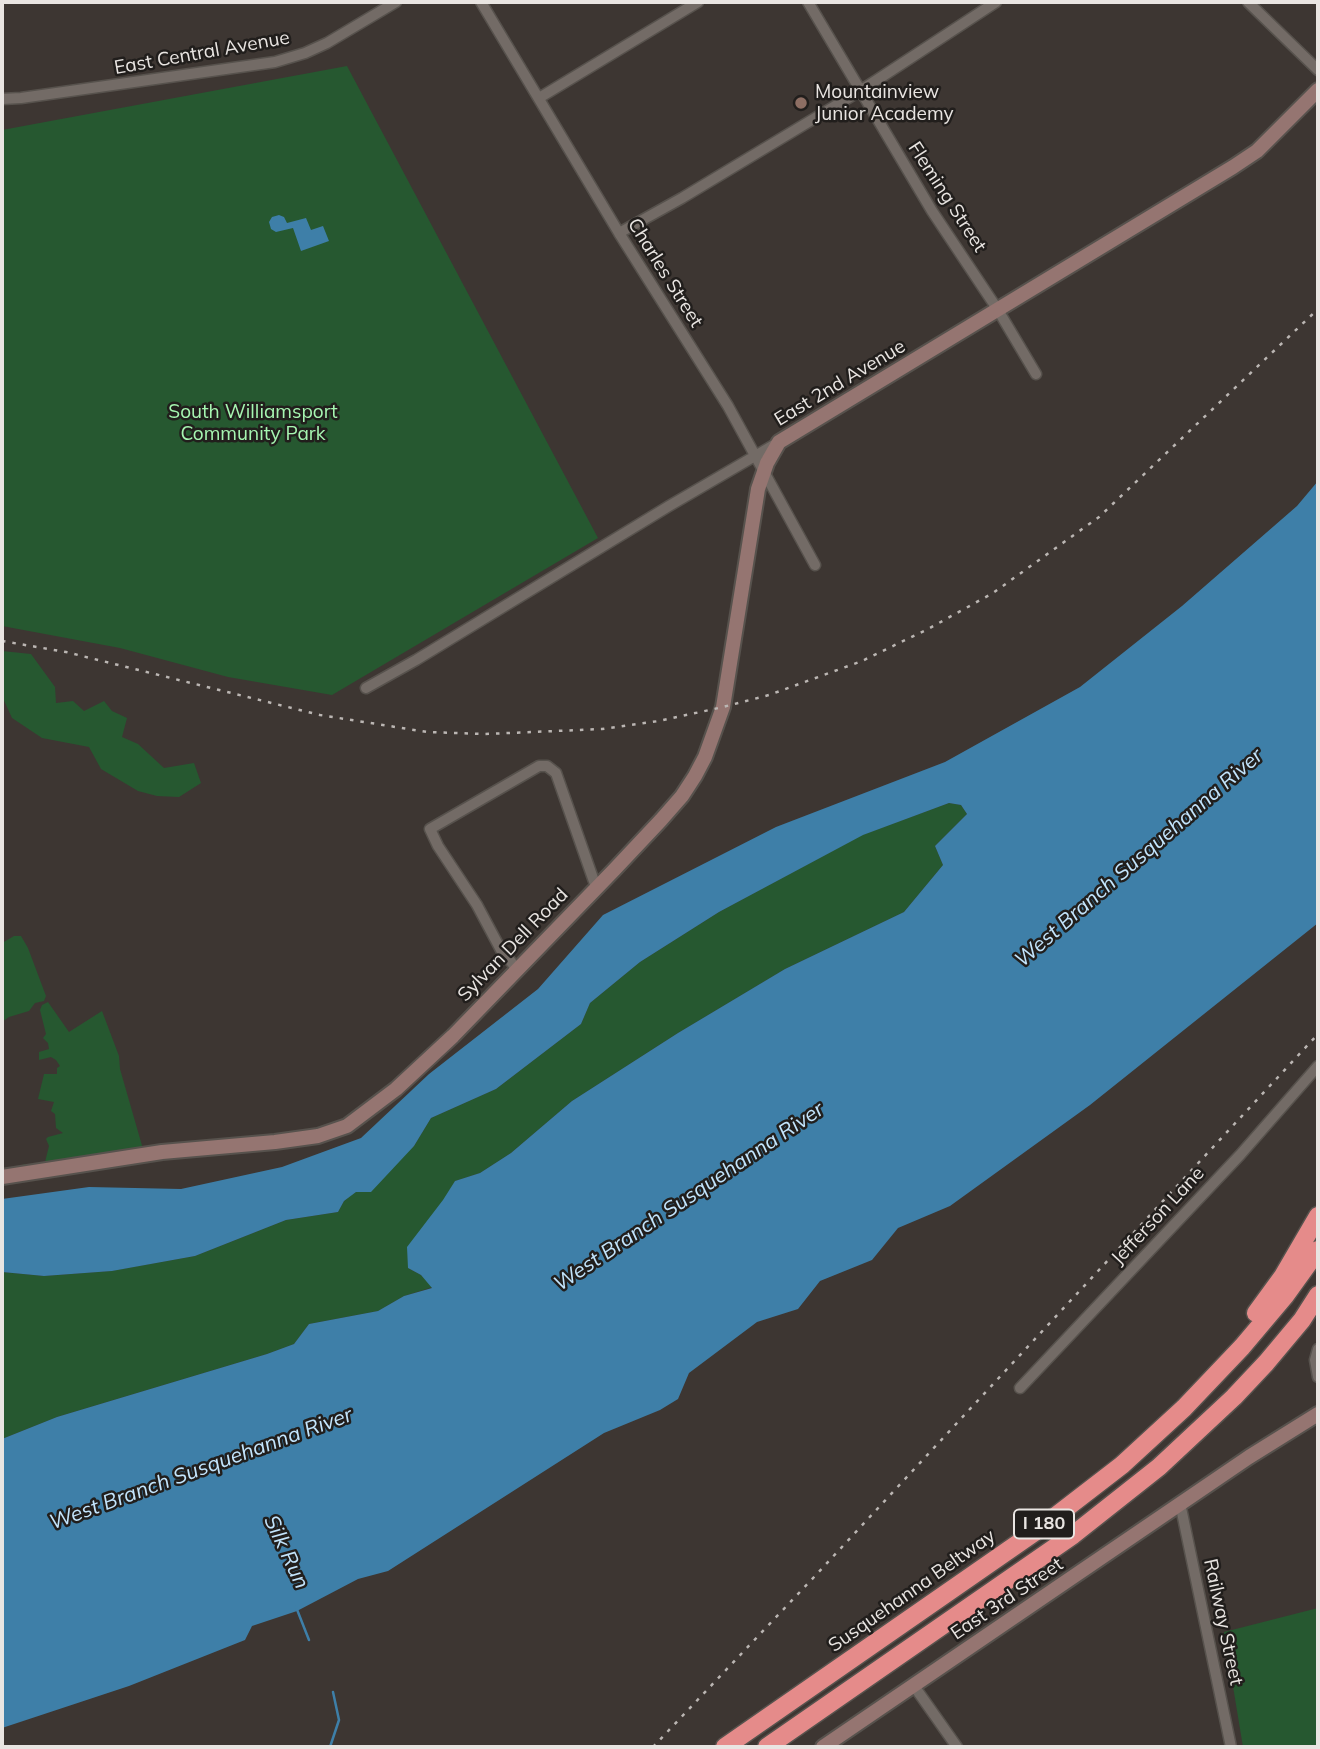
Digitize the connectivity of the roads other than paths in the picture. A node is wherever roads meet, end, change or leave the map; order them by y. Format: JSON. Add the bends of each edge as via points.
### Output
{"nodes":[{"id":1,"x":396,"y":2,"type":"edge"},
{"id":2,"x":481,"y":2,"type":"edge"},
{"id":3,"x":698,"y":2,"type":"edge"},
{"id":4,"x":808,"y":2,"type":"edge"},
{"id":5,"x":996,"y":2,"type":"edge"},
{"id":6,"x":1248,"y":2,"type":"edge"},
{"id":7,"x":1318,"y":70,"type":"edge"},
{"id":8,"x":1318,"y":90,"type":"edge"},
{"id":9,"x":860,"y":91,"type":"junction"},
{"id":10,"x":539,"y":98,"type":"junction"},
{"id":11,"x":2,"y":99,"type":"edge"},
{"id":12,"x":619,"y":233,"type":"junction"},
{"id":13,"x":998,"y":310,"type":"junction"},
{"id":14,"x":1035,"y":374,"type":"dead end"},
{"id":15,"x":779,"y":442,"type":"junction"},
{"id":16,"x":756,"y":455,"type":"junction"},
{"id":17,"x":763,"y":472,"type":"junction"},
{"id":18,"x":815,"y":565,"type":"dead end"},
{"id":19,"x":366,"y":688,"type":"dead end"},
{"id":20,"x":596,"y":887,"type":"junction"},
{"id":21,"x":517,"y":969,"type":"junction"},
{"id":22,"x":1318,"y":1066,"type":"edge"},
{"id":23,"x":2,"y":1177,"type":"edge"},
{"id":24,"x":1318,"y":1216,"type":"edge"},
{"id":25,"x":1318,"y":1250,"type":"edge"},
{"id":26,"x":1318,"y":1295,"type":"edge"},
{"id":27,"x":1318,"y":1303,"type":"edge"},
{"id":28,"x":1302,"y":1320,"type":"junction"},
{"id":29,"x":1318,"y":1351,"type":"edge"},
{"id":30,"x":1318,"y":1377,"type":"edge"},
{"id":31,"x":1020,"y":1388,"type":"dead end"},
{"id":32,"x":1318,"y":1414,"type":"edge"},
{"id":33,"x":1122,"y":1465,"type":"junction"},
{"id":34,"x":1180,"y":1503,"type":"junction"},
{"id":35,"x":914,"y":1686,"type":"junction"},
{"id":36,"x":725,"y":1747,"type":"edge"},
{"id":37,"x":768,"y":1747,"type":"edge"},
{"id":38,"x":823,"y":1747,"type":"edge"},
{"id":39,"x":957,"y":1747,"type":"edge"},
{"id":40,"x":1231,"y":1747,"type":"edge"}],
"edges":[{"from":1,"to":11,"type":"street","name":"East Central Avenue","via":[[327,43],[275,62]]},
{"from":2,"to":10,"type":"street","name":"Charles Street"},
{"from":3,"to":10,"type":"street"},
{"from":4,"to":9,"type":"street","name":"Fleming Street"},
{"from":5,"to":9,"type":"street"},
{"from":6,"to":7,"type":"street"},
{"from":8,"to":13,"type":"street","name":"East 2nd Avenue","via":[[1257,151]]},
{"from":9,"to":12,"type":"street"},
{"from":9,"to":13,"type":"street","name":"Fleming Street"},
{"from":10,"to":12,"type":"street","name":"Charles Street"},
{"from":12,"to":16,"type":"street","name":"Charles Street"},
{"from":13,"to":14,"type":"street","name":"Fleming Street"},
{"from":13,"to":15,"type":"street","name":"East 2nd Avenue"},
{"from":15,"to":16,"type":"street","name":"East 2nd Avenue"},
{"from":15,"to":17,"type":"street","name":"Sylvan Dell Road"},
{"from":16,"to":17,"type":"street","name":"Charles Street"},
{"from":16,"to":19,"type":"street","name":"East 2nd Avenue"},
{"from":17,"to":18,"type":"street","name":"Charles Street"},
{"from":17,"to":20,"type":"street","name":"Sylvan Dell Road","via":[[725,699],[705,757],[682,796]]},
{"from":20,"to":21,"type":"street","name":"Sylvan Dell Road"},
{"from":20,"to":21,"type":"street","via":[[556,773],[544,765],[430,829],[501,950]]},
{"from":21,"to":23,"type":"street","name":"Sylvan Dell Road","via":[[426,1062],[369,1111],[337,1131]]},
{"from":22,"to":31,"type":"street","name":"Jefferson Lane"},
{"from":24,"to":33,"type":"highway","via":[[1263,1305]]},
{"from":25,"to":33,"type":"highway","name":"Susquehanna Beltway","number":"I 180","via":[[1242,1347]]},
{"from":26,"to":28,"type":"highway","number":"I 180"},
{"from":27,"to":28,"type":"highway"},
{"from":28,"to":37,"type":"highway","number":"I 180","via":[[1234,1397],[1160,1467],[1073,1535]]},
{"from":29,"to":30,"type":"street"},
{"from":32,"to":34,"type":"street","name":"East 3rd Street"},
{"from":33,"to":36,"type":"highway","name":"Susquehanna Beltway","number":"I 180"},
{"from":34,"to":35,"type":"street","name":"East 3rd Street"},
{"from":34,"to":40,"type":"street","name":"Railway Street"},
{"from":35,"to":38,"type":"street","name":"East 3rd Street"},
{"from":35,"to":39,"type":"street"}]}
